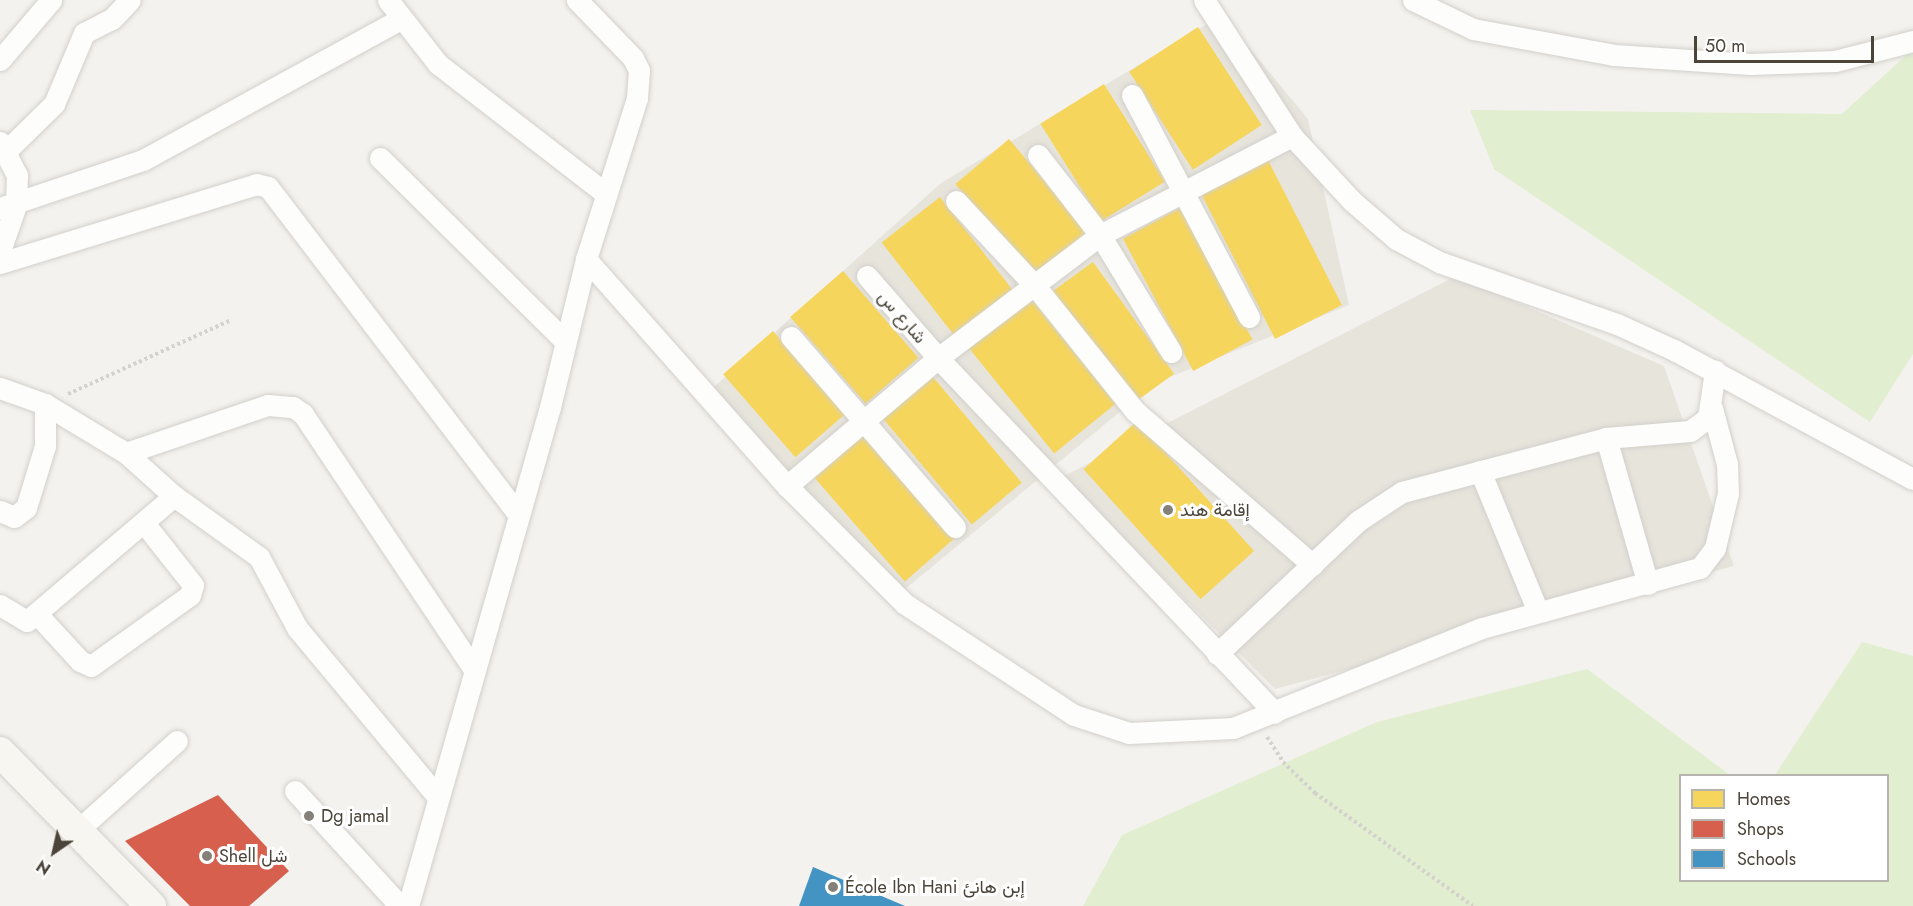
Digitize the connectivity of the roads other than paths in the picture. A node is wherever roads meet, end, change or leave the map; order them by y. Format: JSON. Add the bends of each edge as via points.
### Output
{"nodes":[{"id":1,"x":51,"y":0,"type":"edge"},
{"id":2,"x":130,"y":0,"type":"edge"},
{"id":3,"x":388,"y":0,"type":"edge"},
{"id":4,"x":577,"y":0,"type":"edge"},
{"id":5,"x":1204,"y":0,"type":"edge"},
{"id":6,"x":1413,"y":0,"type":"edge"},
{"id":7,"x":401,"y":20,"type":"junction"},
{"id":8,"x":1913,"y":41,"type":"edge"},
{"id":9,"x":0,"y":60,"type":"edge"},
{"id":10,"x":1132,"y":95,"type":"dead end"},
{"id":11,"x":1292,"y":136,"type":"junction"},
{"id":12,"x":4,"y":146,"type":"edge"},
{"id":13,"x":1038,"y":155,"type":"dead end"},
{"id":14,"x":381,"y":158,"type":"dead end"},
{"id":15,"x":1185,"y":188,"type":"junction"},
{"id":16,"x":606,"y":194,"type":"junction"},
{"id":17,"x":956,"y":201,"type":"dead end"},
{"id":18,"x":8,"y":206,"type":"edge"},
{"id":19,"x":1100,"y":235,"type":"junction"},
{"id":20,"x":0,"y":251,"type":"edge"},
{"id":21,"x":586,"y":259,"type":"junction"},
{"id":22,"x":0,"y":263,"type":"edge"},
{"id":23,"x":867,"y":276,"type":"dead end"},
{"id":24,"x":1036,"y":287,"type":"junction"},
{"id":25,"x":1249,"y":316,"type":"dead end"},
{"id":26,"x":791,"y":337,"type":"dead end"},
{"id":27,"x":564,"y":340,"type":"junction"},
{"id":28,"x":1171,"y":352,"type":"dead end"},
{"id":29,"x":938,"y":358,"type":"junction"},
{"id":30,"x":1715,"y":371,"type":"junction"},
{"id":31,"x":0,"y":388,"type":"edge"},
{"id":32,"x":45,"y":404,"type":"junction"},
{"id":33,"x":1712,"y":408,"type":"junction"},
{"id":34,"x":865,"y":420,"type":"junction"},
{"id":35,"x":1605,"y":438,"type":"junction"},
{"id":36,"x":126,"y":453,"type":"junction"},
{"id":37,"x":1480,"y":471,"type":"junction"},
{"id":38,"x":1913,"y":479,"type":"edge"},
{"id":39,"x":787,"y":486,"type":"junction"},
{"id":40,"x":174,"y":496,"type":"junction"},
{"id":41,"x":0,"y":511,"type":"edge"},
{"id":42,"x":518,"y":514,"type":"junction"},
{"id":43,"x":144,"y":523,"type":"junction"},
{"id":44,"x":955,"y":527,"type":"dead end"},
{"id":45,"x":1313,"y":565,"type":"junction"},
{"id":46,"x":1648,"y":584,"type":"junction"},
{"id":47,"x":0,"y":605,"type":"edge"},
{"id":48,"x":1538,"y":612,"type":"junction"},
{"id":49,"x":38,"y":614,"type":"junction"},
{"id":50,"x":1217,"y":654,"type":"junction"},
{"id":51,"x":474,"y":669,"type":"junction"},
{"id":52,"x":1266,"y":717,"type":"junction"},
{"id":53,"x":177,"y":741,"type":"dead end"},
{"id":54,"x":0,"y":752,"type":"edge"},
{"id":55,"x":295,"y":791,"type":"dead end"},
{"id":56,"x":438,"y":797,"type":"junction"},
{"id":57,"x":78,"y":831,"type":"junction"},
{"id":58,"x":151,"y":906,"type":"edge"},
{"id":59,"x":400,"y":906,"type":"edge"},
{"id":60,"x":408,"y":906,"type":"edge"}],
"edges":[{"from":1,"to":9,"type":"street"},
{"from":2,"to":12,"type":"street","via":[[112,19],[84,33],[54,104]]},
{"from":3,"to":7,"type":"street"},
{"from":4,"to":16,"type":"street","via":[[639,70],[637,98]]},
{"from":5,"to":11,"type":"street"},
{"from":6,"to":8,"type":"street","via":[[1473,29],[1614,55],[1751,64],[1835,61]]},
{"from":7,"to":16,"type":"street","via":[[438,64]]},
{"from":7,"to":18,"type":"street","via":[[195,135]]},
{"from":10,"to":15,"type":"street"},
{"from":11,"to":15,"type":"street"},
{"from":11,"to":30,"type":"street","via":[[1352,201],[1396,239],[1439,262],[1617,324]]},
{"from":12,"to":18,"type":"street","via":[[16,175]]},
{"from":13,"to":19,"type":"street"},
{"from":14,"to":27,"type":"street"},
{"from":15,"to":19,"type":"street"},
{"from":15,"to":25,"type":"street"},
{"from":16,"to":21,"type":"street"},
{"from":17,"to":24,"type":"street"},
{"from":18,"to":20,"type":"street"},
{"from":19,"to":24,"type":"street"},
{"from":19,"to":28,"type":"street"},
{"from":21,"to":27,"type":"street"},
{"from":21,"to":39,"type":"street"},
{"from":22,"to":42,"type":"street","via":[[256,184],[268,187]]},
{"from":23,"to":29,"type":"street","name":"شارع س"},
{"from":24,"to":29,"type":"street"},
{"from":24,"to":45,"type":"street","via":[[1135,411]]},
{"from":26,"to":34,"type":"street"},
{"from":27,"to":42,"type":"street"},
{"from":29,"to":34,"type":"street"},
{"from":29,"to":50,"type":"street","name":"شارع س"},
{"from":30,"to":33,"type":"street"},
{"from":30,"to":38,"type":"street"},
{"from":31,"to":32,"type":"street"},
{"from":32,"to":36,"type":"street"},
{"from":32,"to":41,"type":"street","via":[[45,446],[26,508],[14,517]]},
{"from":33,"to":35,"type":"street","via":[[1704,423],[1690,431]]},
{"from":33,"to":46,"type":"street","via":[[1729,476],[1715,548],[1700,568]]},
{"from":34,"to":39,"type":"street"},
{"from":34,"to":44,"type":"street"},
{"from":35,"to":37,"type":"street"},
{"from":35,"to":46,"type":"street"},
{"from":36,"to":40,"type":"street"},
{"from":36,"to":51,"type":"street","via":[[268,405],[292,407],[303,414]]},
{"from":37,"to":45,"type":"street","via":[[1402,492],[1358,521]]},
{"from":37,"to":48,"type":"street"},
{"from":39,"to":52,"type":"street","via":[[905,604],[1074,715],[1129,733],[1233,728]]},
{"from":40,"to":43,"type":"street"},
{"from":40,"to":56,"type":"street","via":[[266,564],[297,628]]},
{"from":42,"to":51,"type":"street"},
{"from":43,"to":49,"type":"street"},
{"from":43,"to":49,"type":"street","via":[[193,585],[190,595],[91,666],[80,661]]},
{"from":45,"to":50,"type":"street"},
{"from":46,"to":48,"type":"street"},
{"from":47,"to":49,"type":"street","via":[[23,622]]},
{"from":48,"to":52,"type":"street","via":[[1482,627]]},
{"from":50,"to":52,"type":"street","name":"شارع س"},
{"from":51,"to":56,"type":"street"},
{"from":53,"to":57,"type":"street"},
{"from":54,"to":57,"type":"main road"},
{"from":55,"to":59,"type":"street"},
{"from":56,"to":60,"type":"street"},
{"from":57,"to":58,"type":"main road"}]}
